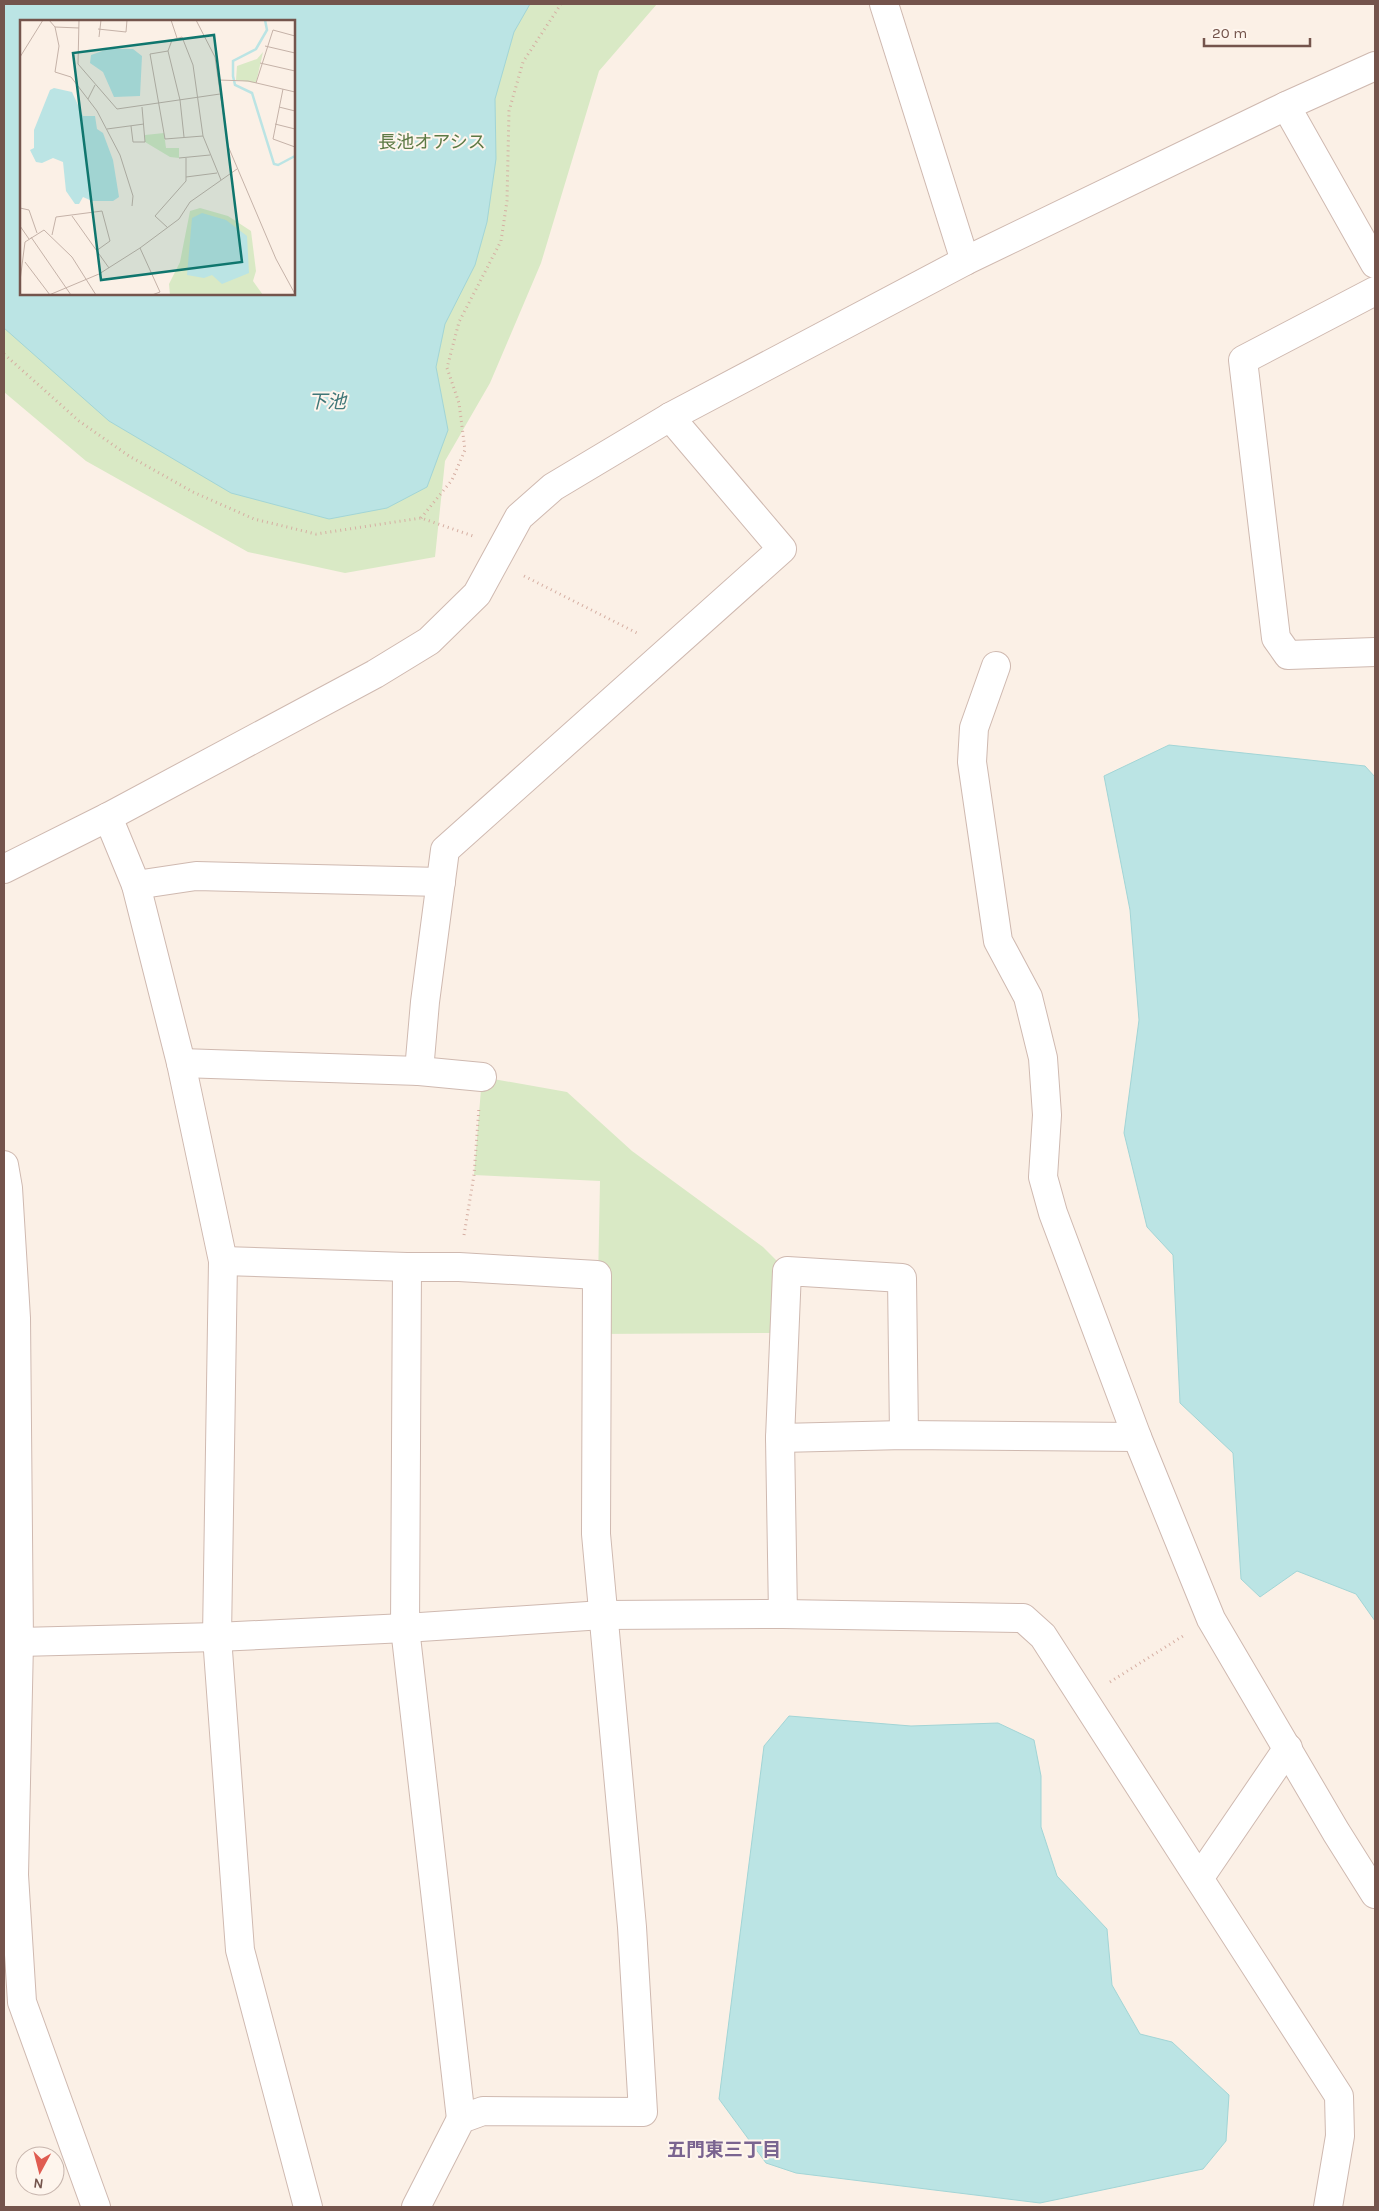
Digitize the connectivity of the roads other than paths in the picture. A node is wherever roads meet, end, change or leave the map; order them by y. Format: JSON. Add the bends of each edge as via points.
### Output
{"nodes":[{"id":1,"x":884,"y":4,"type":"edge"},
{"id":2,"x":1375,"y":66,"type":"edge"},
{"id":3,"x":1286,"y":106,"type":"junction"},
{"id":4,"x":965,"y":261,"type":"junction"},
{"id":5,"x":1375,"y":264,"type":"edge"},
{"id":6,"x":1375,"y":291,"type":"edge"},
{"id":7,"x":670,"y":417,"type":"junction"},
{"id":8,"x":1375,"y":652,"type":"edge"},
{"id":9,"x":996,"y":666,"type":"dead end"},
{"id":10,"x":108,"y":817,"type":"junction"},
{"id":11,"x":4,"y":869,"type":"edge"},
{"id":12,"x":441,"y":882,"type":"junction"},
{"id":13,"x":136,"y":885,"type":"junction"},
{"id":14,"x":181,"y":1063,"type":"junction"},
{"id":15,"x":419,"y":1071,"type":"junction"},
{"id":16,"x":482,"y":1077,"type":"road end"},
{"id":17,"x":4,"y":1165,"type":"edge"},
{"id":18,"x":223,"y":1261,"type":"junction"},
{"id":19,"x":407,"y":1268,"type":"junction"},
{"id":20,"x":904,"y":1435,"type":"junction"},
{"id":21,"x":1137,"y":1437,"type":"junction"},
{"id":22,"x":780,"y":1438,"type":"junction"},
{"id":23,"x":783,"y":1614,"type":"junction"},
{"id":24,"x":603,"y":1615,"type":"junction"},
{"id":25,"x":405,"y":1628,"type":"junction"},
{"id":26,"x":217,"y":1637,"type":"junction"},
{"id":27,"x":19,"y":1642,"type":"junction"},
{"id":28,"x":1288,"y":1748,"type":"junction"},
{"id":29,"x":10,"y":1775,"type":"edge"},
{"id":30,"x":1200,"y":1877,"type":"junction"},
{"id":31,"x":1375,"y":1894,"type":"edge"},
{"id":32,"x":461,"y":2119,"type":"junction"},
{"id":33,"x":96,"y":2207,"type":"edge"},
{"id":34,"x":308,"y":2207,"type":"edge"},
{"id":35,"x":416,"y":2207,"type":"edge"},
{"id":36,"x":1328,"y":2207,"type":"edge"}],
"edges":[{"from":1,"to":4,"type":"street"},
{"from":2,"to":3,"type":"street"},
{"from":3,"to":4,"type":"street"},
{"from":3,"to":5,"type":"street"},
{"from":4,"to":7,"type":"street"},
{"from":6,"to":8,"type":"street","via":[[1243,360],[1276,638],[1288,655]]},
{"from":7,"to":10,"type":"street","via":[[553,487],[519,518],[477,594],[429,641],[375,674]]},
{"from":7,"to":12,"type":"street","via":[[782,549],[445,850]]},
{"from":9,"to":21,"type":"street","via":[[974,728],[972,762],[998,941],[1028,997],[1043,1058],[1047,1115],[1043,1177],[1048,1195]]},
{"from":10,"to":11,"type":"street"},
{"from":10,"to":13,"type":"street"},
{"from":12,"to":13,"type":"street","via":[[196,876]]},
{"from":12,"to":15,"type":"street"},
{"from":13,"to":14,"type":"street"},
{"from":14,"to":15,"type":"street"},
{"from":14,"to":18,"type":"street"},
{"from":15,"to":16,"type":"street"},
{"from":17,"to":27,"type":"street","via":[[16,1318]]},
{"from":18,"to":19,"type":"street"},
{"from":18,"to":26,"type":"street"},
{"from":19,"to":24,"type":"street","via":[[459,1267],[598,1275],[596,1534]]},
{"from":19,"to":25,"type":"street"},
{"from":20,"to":21,"type":"street"},
{"from":20,"to":22,"type":"street"},
{"from":20,"to":22,"type":"street","via":[[902,1278],[787,1271]]},
{"from":21,"to":28,"type":"street","via":[[1211,1619]]},
{"from":22,"to":23,"type":"street"},
{"from":23,"to":24,"type":"street"},
{"from":23,"to":30,"type":"street","via":[[1022,1618],[1043,1636]]},
{"from":24,"to":25,"type":"street"},
{"from":24,"to":32,"type":"street","via":[[632,1927],[643,2112],[483,2111]]},
{"from":25,"to":26,"type":"street"},
{"from":25,"to":32,"type":"street"},
{"from":26,"to":27,"type":"street"},
{"from":26,"to":34,"type":"street","via":[[240,1950]]},
{"from":27,"to":29,"type":"street"},
{"from":28,"to":30,"type":"street"},
{"from":28,"to":31,"type":"street"},
{"from":29,"to":33,"type":"street","via":[[22,2002]]},
{"from":30,"to":36,"type":"street","via":[[1339,2096],[1340,2136]]},
{"from":32,"to":35,"type":"street"}]}
